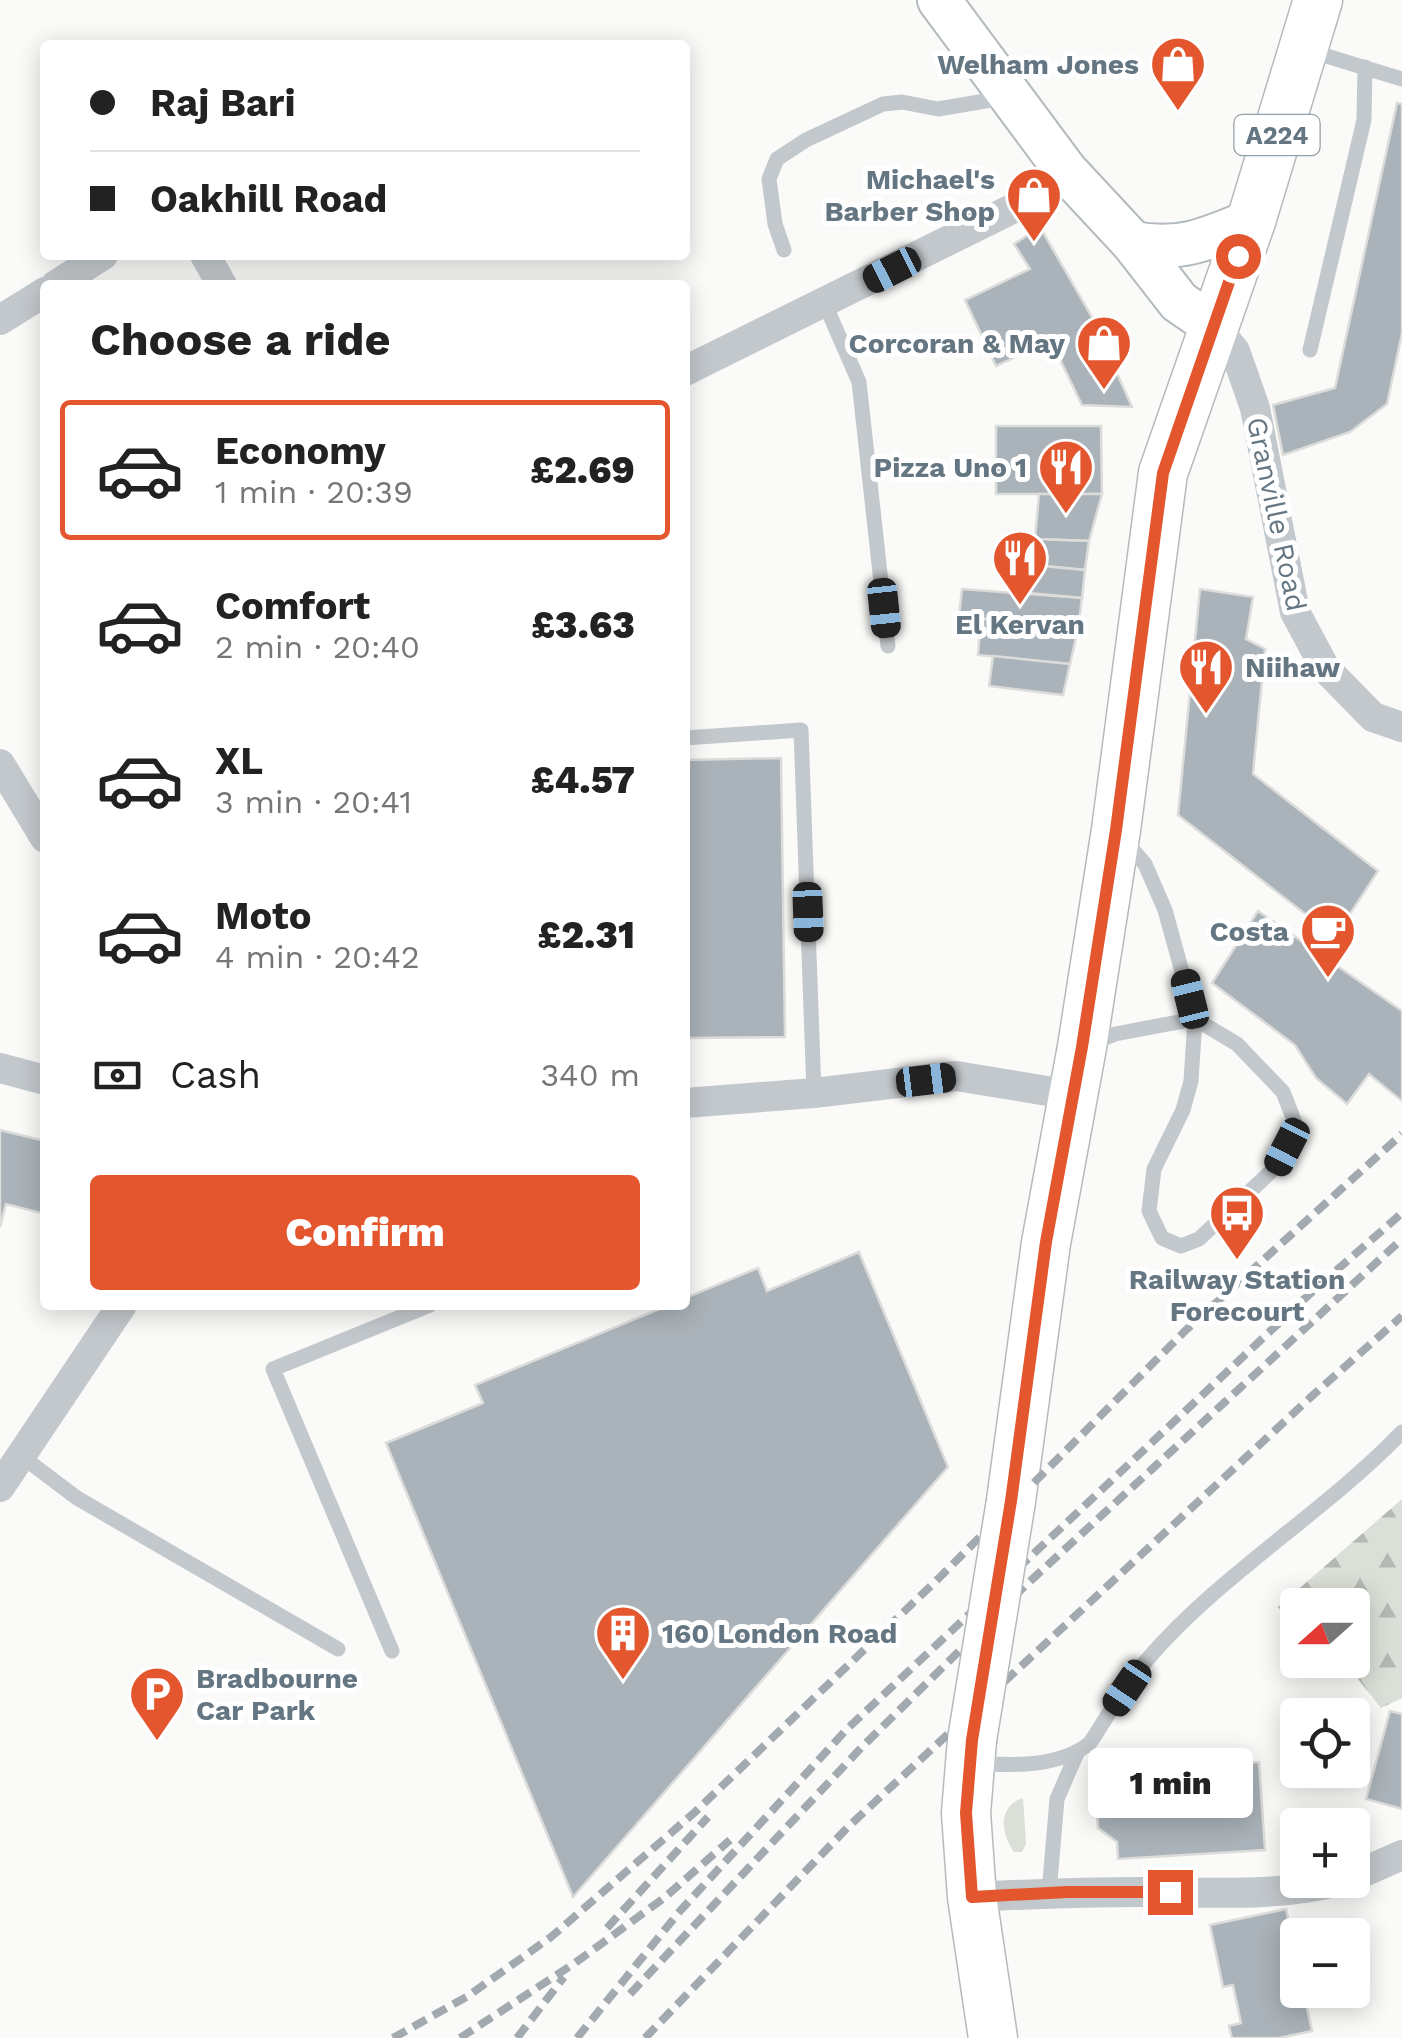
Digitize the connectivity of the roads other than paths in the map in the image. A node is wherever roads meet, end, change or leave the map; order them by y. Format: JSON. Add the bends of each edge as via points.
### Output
{"nodes":[{"id":1,"x":939,"y":0,"type":"edge"},
{"id":2,"x":1318,"y":0,"type":"edge"},
{"id":3,"x":1303,"y":49,"type":"junction"},
{"id":4,"x":1364,"y":67,"type":"junction"},
{"id":5,"x":1402,"y":79,"type":"edge"},
{"id":6,"x":1009,"y":97,"type":"junction"},
{"id":7,"x":1066,"y":171,"type":"junction"},
{"id":8,"x":1250,"y":221,"type":"junction"},
{"id":9,"x":1134,"y":244,"type":"junction"},
{"id":10,"x":784,"y":250,"type":"dead end"},
{"id":11,"x":95,"y":260,"type":"edge"},
{"id":12,"x":64,"y":280,"type":"edge"},
{"id":13,"x":40,"y":295,"type":"edge"},
{"id":14,"x":824,"y":304,"type":"junction"},
{"id":15,"x":0,"y":320,"type":"edge"},
{"id":16,"x":1214,"y":326,"type":"junction"},
{"id":17,"x":1310,"y":350,"type":"dead end"},
{"id":18,"x":690,"y":368,"type":"edge"},
{"id":19,"x":888,"y":646,"type":"dead end"},
{"id":20,"x":1402,"y":727,"type":"edge"},
{"id":21,"x":690,"y":738,"type":"edge"},
{"id":22,"x":0,"y":764,"type":"edge"},
{"id":23,"x":40,"y":830,"type":"edge"},
{"id":24,"x":1116,"y":830,"type":"junction"},
{"id":25,"x":1195,"y":1019,"type":"junction"},
{"id":26,"x":1082,"y":1047,"type":"junction"},
{"id":27,"x":0,"y":1068,"type":"edge"},
{"id":28,"x":40,"y":1079,"type":"edge"},
{"id":29,"x":814,"y":1093,"type":"junction"},
{"id":30,"x":1072,"y":1095,"type":"junction"},
{"id":31,"x":690,"y":1104,"type":"edge"},
{"id":32,"x":119,"y":1310,"type":"edge"},
{"id":33,"x":418,"y":1310,"type":"edge"},
{"id":34,"x":1402,"y":1432,"type":"edge"},
{"id":35,"x":20,"y":1455,"type":"junction"},
{"id":36,"x":0,"y":1488,"type":"edge"},
{"id":37,"x":338,"y":1649,"type":"dead end"},
{"id":38,"x":392,"y":1651,"type":"dead end"},
{"id":39,"x":971,"y":1751,"type":"junction"},
{"id":40,"x":1077,"y":1753,"type":"junction"},
{"id":41,"x":1402,"y":1856,"type":"edge"},
{"id":42,"x":1370,"y":1869,"type":"edge"},
{"id":43,"x":1280,"y":1889,"type":"edge"},
{"id":44,"x":1049,"y":1893,"type":"junction"},
{"id":45,"x":972,"y":1897,"type":"junction"},
{"id":46,"x":993,"y":2038,"type":"edge"}],
"edges":[{"from":1,"to":6,"type":"main road"},
{"from":2,"to":3,"type":"main road","number":"A224"},
{"from":3,"to":4,"type":"lane"},
{"from":3,"to":8,"type":"main road","number":"A224"},
{"from":4,"to":5,"type":"lane"},
{"from":4,"to":17,"type":"lane","via":[[1364,120]]},
{"from":6,"to":7,"type":"main road"},
{"from":6,"to":10,"type":"lane","via":[[938,108],[883,104],[776,159],[769,180]]},
{"from":7,"to":9,"type":"main road"},
{"from":7,"to":14,"type":"street","via":[[1028,201]]},
{"from":8,"to":9,"type":"main road","via":[[1204,241],[1163,249]]},
{"from":8,"to":16,"type":"main road","number":"A224"},
{"from":9,"to":16,"type":"main road","via":[[1179,302]]},
{"from":11,"to":12,"type":"street"},
{"from":13,"to":15,"type":"street"},
{"from":14,"to":18,"type":"street"},
{"from":14,"to":19,"type":"lane","via":[[859,382]]},
{"from":16,"to":20,"type":"street","name":"Granville Road","via":[[1234,351],[1255,408],[1295,612],[1325,668],[1373,716]]},
{"from":16,"to":24,"type":"main road","number":"A224","via":[[1163,473]]},
{"from":21,"to":29,"type":"lane","via":[[801,730]]},
{"from":22,"to":23,"type":"street"},
{"from":24,"to":25,"type":"lane","via":[[1145,864],[1165,910]]},
{"from":24,"to":26,"type":"main road","number":"A224"},
{"from":25,"to":25,"type":"lane","via":[[1237,1044],[1283,1092],[1297,1128],[1278,1166],[1199,1239],[1181,1246],[1162,1238],[1148,1211],[1154,1168],[1191,1080]]},
{"from":25,"to":26,"type":"lane"},
{"from":26,"to":30,"type":"main road","number":"A224"},
{"from":27,"to":28,"type":"street"},
{"from":29,"to":30,"type":"street","via":[[956,1076]]},
{"from":29,"to":31,"type":"street"},
{"from":30,"to":39,"type":"main road","number":"A224","bridge":true},
{"from":32,"to":35,"type":"street"},
{"from":33,"to":38,"type":"lane","via":[[273,1369]]},
{"from":34,"to":40,"type":"lane","via":[[1146,1661]]},
{"from":35,"to":36,"type":"street"},
{"from":35,"to":37,"type":"lane","via":[[77,1498]]},
{"from":39,"to":40,"type":"lane","via":[[1009,1766]]},
{"from":39,"to":45,"type":"main road","number":"A224","via":[[966,1813]]},
{"from":40,"to":44,"type":"lane","via":[[1057,1799]]},
{"from":41,"to":42,"type":"street"},
{"from":43,"to":44,"type":"street"},
{"from":44,"to":45,"type":"street"},
{"from":45,"to":46,"type":"main road","number":"A224"}]}
